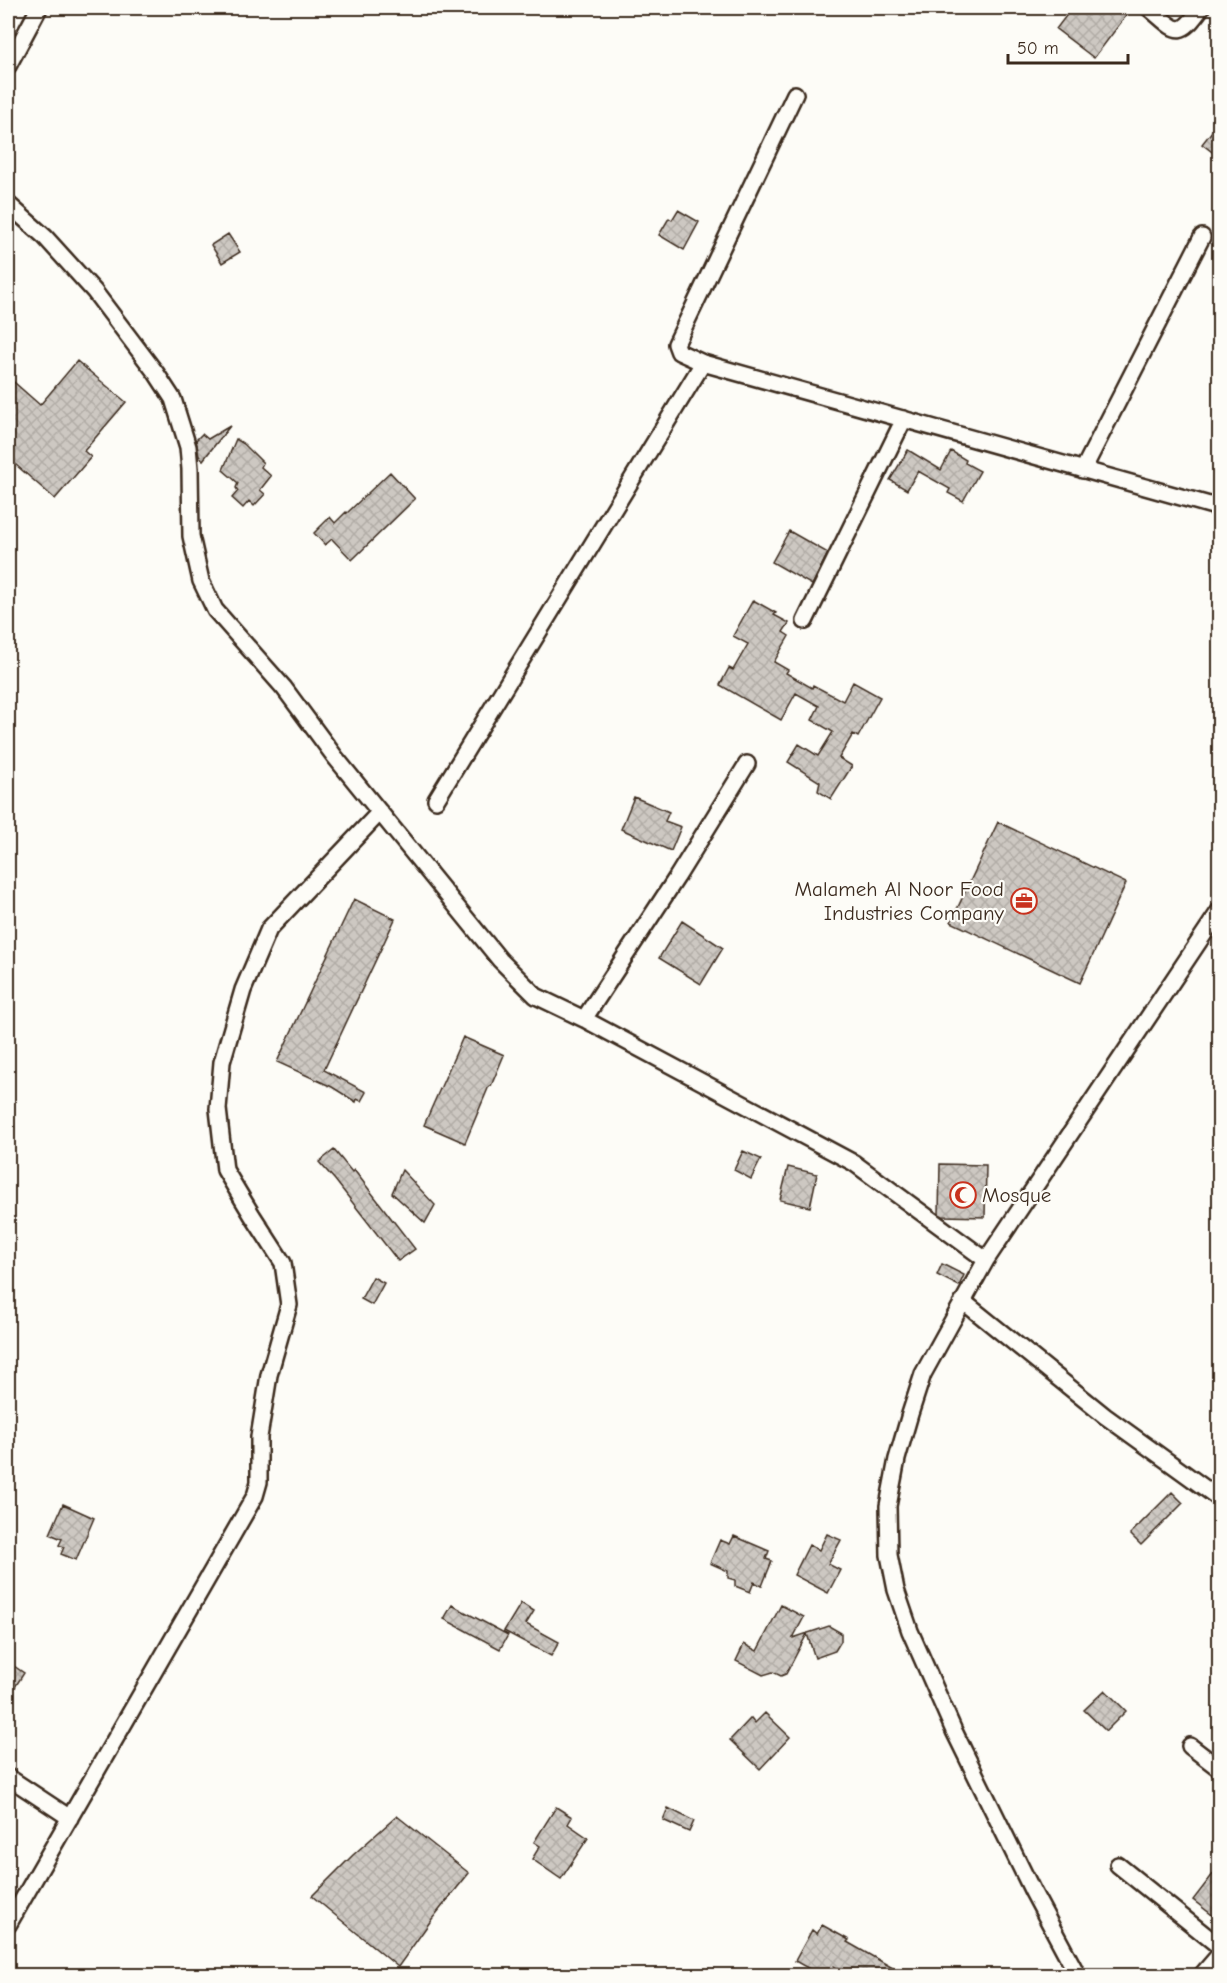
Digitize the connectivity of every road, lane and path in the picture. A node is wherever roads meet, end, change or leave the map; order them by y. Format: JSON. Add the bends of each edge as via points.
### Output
{"nodes":[{"id":1,"x":39,"y":8,"type":"edge"},
{"id":2,"x":1149,"y":8,"type":"edge"},
{"id":3,"x":1201,"y":8,"type":"edge"},
{"id":4,"x":8,"y":66,"type":"edge"},
{"id":5,"x":795,"y":94,"type":"dead end"},
{"id":6,"x":8,"y":204,"type":"edge"},
{"id":7,"x":1202,"y":237,"type":"dead end"},
{"id":8,"x":703,"y":363,"type":"junction"},
{"id":9,"x":904,"y":419,"type":"junction"},
{"id":10,"x":1083,"y":470,"type":"junction"},
{"id":11,"x":1220,"y":508,"type":"edge"},
{"id":12,"x":805,"y":621,"type":"dead end"},
{"id":13,"x":747,"y":764,"type":"dead end"},
{"id":14,"x":436,"y":800,"type":"dead end"},
{"id":15,"x":380,"y":812,"type":"junction"},
{"id":16,"x":1220,"y":910,"type":"edge"},
{"id":17,"x":584,"y":1019,"type":"junction"},
{"id":18,"x":986,"y":1260,"type":"junction"},
{"id":19,"x":964,"y":1302,"type":"junction"},
{"id":20,"x":1220,"y":1499,"type":"edge"},
{"id":21,"x":1190,"y":1746,"type":"dead end"},
{"id":22,"x":1220,"y":1769,"type":"edge"},
{"id":23,"x":8,"y":1777,"type":"edge"},
{"id":24,"x":70,"y":1818,"type":"junction"},
{"id":25,"x":1118,"y":1865,"type":"dead end"},
{"id":26,"x":8,"y":1925,"type":"edge"},
{"id":27,"x":1220,"y":1947,"type":"edge"},
{"id":28,"x":1220,"y":1953,"type":"edge"},
{"id":29,"x":1078,"y":1976,"type":"edge"},
{"id":30,"x":1201,"y":1976,"type":"edge"}],
"edges":[{"from":1,"to":4,"type":"street"},
{"from":2,"to":3,"type":"street","via":[[1175,29],[1189,25]]},
{"from":5,"to":8,"type":"street","via":[[676,344],[679,352]]},
{"from":6,"to":15,"type":"street","via":[[45,237],[94,291],[173,399],[188,447],[191,536],[201,581],[214,610],[284,688]]},
{"from":7,"to":10,"type":"street"},
{"from":8,"to":9,"type":"street"},
{"from":8,"to":14,"type":"street"},
{"from":9,"to":10,"type":"street"},
{"from":9,"to":12,"type":"street"},
{"from":10,"to":11,"type":"street"},
{"from":13,"to":17,"type":"street"},
{"from":15,"to":17,"type":"street","via":[[518,980],[536,996]]},
{"from":15,"to":24,"type":"street","via":[[269,929],[243,990],[222,1062],[218,1109],[225,1170],[284,1263],[289,1305],[269,1375],[255,1497]]},
{"from":16,"to":18,"type":"street"},
{"from":17,"to":18,"type":"street","via":[[854,1163]]},
{"from":18,"to":19,"type":"street"},
{"from":19,"to":20,"type":"street","via":[[1105,1416]]},
{"from":19,"to":29,"type":"street","via":[[923,1374],[910,1414],[888,1506],[889,1554],[909,1631],[954,1731]]},
{"from":21,"to":22,"type":"street"},
{"from":23,"to":24,"type":"street"},
{"from":24,"to":26,"type":"street"},
{"from":25,"to":27,"type":"street"},
{"from":28,"to":30,"type":"street"}]}
